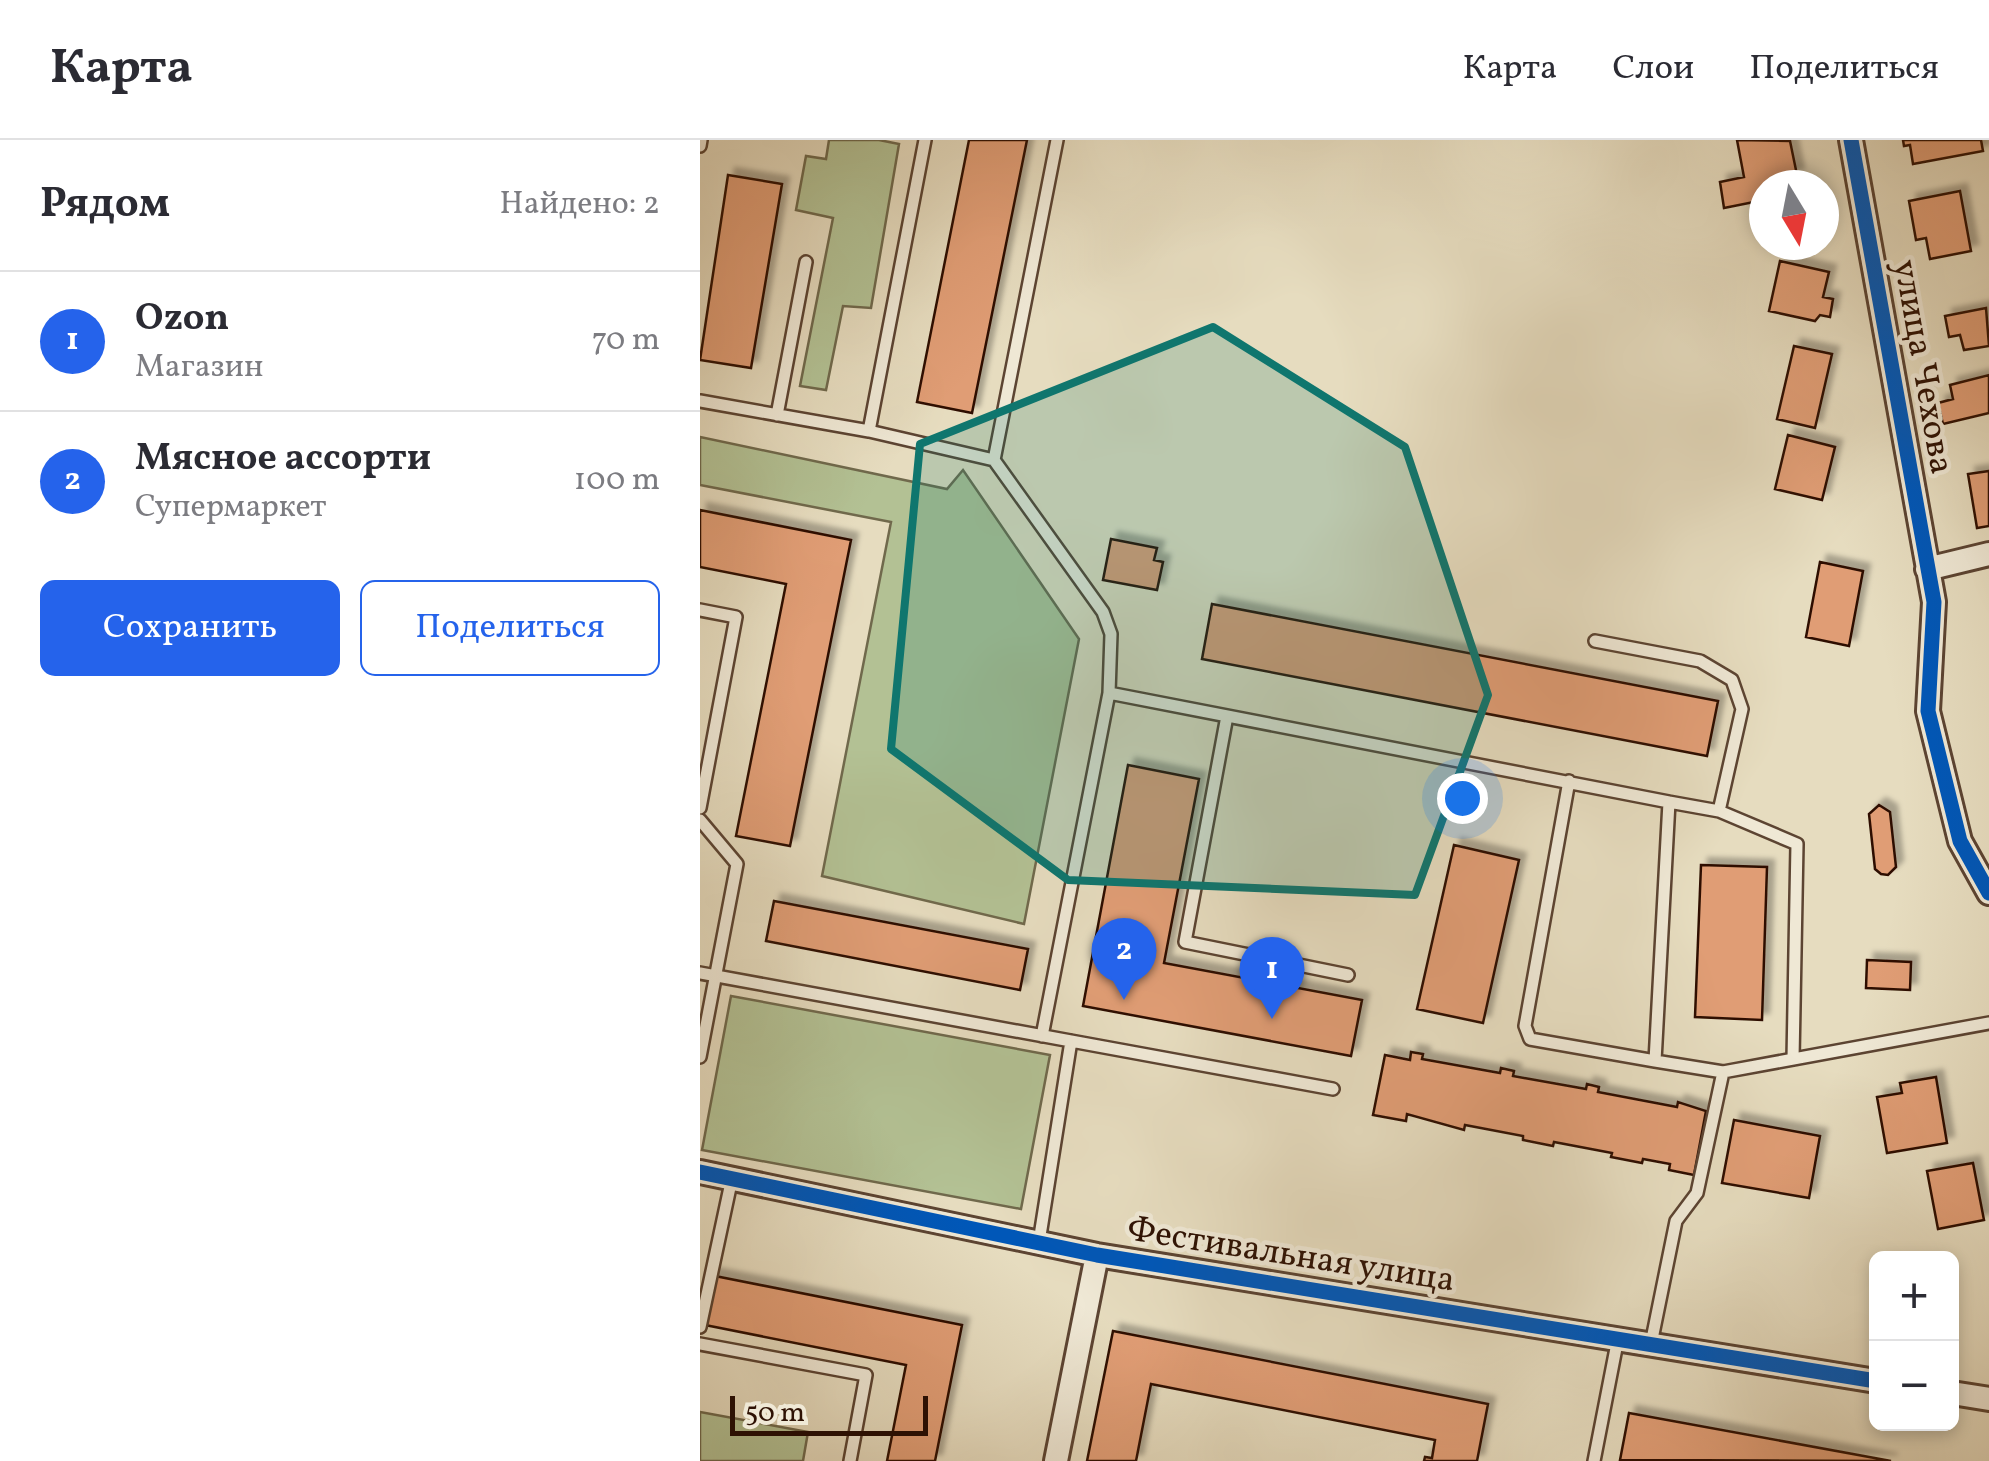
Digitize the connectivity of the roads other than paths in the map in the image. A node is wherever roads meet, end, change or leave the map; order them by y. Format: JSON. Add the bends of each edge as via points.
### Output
{"nodes":[{"id":1,"x":925,"y":140,"type":"edge"},
{"id":2,"x":1056,"y":140,"type":"edge"},
{"id":3,"x":1851,"y":140,"type":"edge"},
{"id":4,"x":806,"y":262,"type":"dead end"},
{"id":5,"x":700,"y":400,"type":"edge"},
{"id":6,"x":777,"y":415,"type":"junction"},
{"id":7,"x":870,"y":432,"type":"junction"},
{"id":8,"x":994,"y":460,"type":"junction"},
{"id":9,"x":1989,"y":554,"type":"edge"},
{"id":10,"x":1928,"y":569,"type":"junction"},
{"id":11,"x":700,"y":610,"type":"edge"},
{"id":12,"x":1594,"y":641,"type":"dead end"},
{"id":13,"x":1110,"y":693,"type":"junction"},
{"id":14,"x":1227,"y":716,"type":"junction"},
{"id":15,"x":1569,"y":780,"type":"junction"},
{"id":16,"x":1669,"y":802,"type":"junction"},
{"id":17,"x":700,"y":808,"type":"edge"},
{"id":18,"x":1720,"y":811,"type":"junction"},
{"id":19,"x":700,"y":820,"type":"edge"},
{"id":20,"x":1989,"y":893,"type":"edge"},
{"id":21,"x":700,"y":973,"type":"edge"},
{"id":22,"x":1348,"y":975,"type":"dead end"},
{"id":23,"x":717,"y":976,"type":"junction"},
{"id":24,"x":1989,"y":1023,"type":"edge"},
{"id":25,"x":1042,"y":1036,"type":"junction"},
{"id":26,"x":1071,"y":1040,"type":"junction"},
{"id":27,"x":700,"y":1056,"type":"edge"},
{"id":28,"x":1792,"y":1059,"type":"junction"},
{"id":29,"x":1655,"y":1061,"type":"junction"},
{"id":30,"x":1722,"y":1072,"type":"junction"},
{"id":31,"x":1332,"y":1088,"type":"dead end"},
{"id":32,"x":700,"y":1172,"type":"edge"},
{"id":33,"x":732,"y":1178,"type":"junction"},
{"id":34,"x":1038,"y":1242,"type":"junction"},
{"id":35,"x":1096,"y":1255,"type":"junction"},
{"id":36,"x":700,"y":1327,"type":"edge"},
{"id":37,"x":1618,"y":1338,"type":"junction"},
{"id":38,"x":700,"y":1344,"type":"edge"},
{"id":39,"x":1651,"y":1344,"type":"junction"},
{"id":40,"x":1869,"y":1380,"type":"edge"},
{"id":41,"x":1959,"y":1394,"type":"edge"},
{"id":42,"x":1989,"y":1400,"type":"edge"},
{"id":43,"x":850,"y":1461,"type":"edge"},
{"id":44,"x":1056,"y":1461,"type":"edge"},
{"id":45,"x":1594,"y":1461,"type":"edge"}],
"edges":[{"from":1,"to":7,"type":"lane"},
{"from":2,"to":8,"type":"lane"},
{"from":3,"to":10,"type":"street","name":"улица Чехова"},
{"from":4,"to":6,"type":"lane"},
{"from":5,"to":6,"type":"lane"},
{"from":6,"to":7,"type":"lane"},
{"from":7,"to":8,"type":"lane"},
{"from":8,"to":13,"type":"lane","via":[[1103,612],[1110,634]]},
{"from":9,"to":10,"type":"street"},
{"from":10,"to":20,"type":"street","name":"улица Чехова","via":[[1934,602],[1928,710],[1960,842]]},
{"from":11,"to":17,"type":"lane","via":[[736,617]]},
{"from":12,"to":18,"type":"lane","via":[[1700,661],[1732,680],[1742,709]]},
{"from":13,"to":14,"type":"lane"},
{"from":13,"to":25,"type":"lane"},
{"from":14,"to":15,"type":"lane"},
{"from":14,"to":22,"type":"lane","via":[[1186,942]]},
{"from":15,"to":16,"type":"lane"},
{"from":15,"to":29,"type":"lane","via":[[1525,1026],[1530,1039]]},
{"from":16,"to":18,"type":"lane"},
{"from":16,"to":29,"type":"lane"},
{"from":18,"to":28,"type":"lane","via":[[1797,844]]},
{"from":19,"to":23,"type":"lane","via":[[736,864]]},
{"from":21,"to":23,"type":"lane"},
{"from":23,"to":25,"type":"lane"},
{"from":23,"to":27,"type":"lane"},
{"from":24,"to":28,"type":"lane"},
{"from":25,"to":26,"type":"lane"},
{"from":26,"to":31,"type":"lane"},
{"from":26,"to":34,"type":"lane"},
{"from":28,"to":30,"type":"lane"},
{"from":29,"to":30,"type":"lane"},
{"from":30,"to":39,"type":"lane","via":[[1697,1192],[1676,1221]]},
{"from":32,"to":33,"type":"street","name":"Фестивальная улица"},
{"from":33,"to":34,"type":"street","name":"Фестивальная улица"},
{"from":33,"to":36,"type":"lane"},
{"from":34,"to":35,"type":"street","name":"Фестивальная улица"},
{"from":35,"to":37,"type":"street","name":"Фестивальная улица"},
{"from":35,"to":44,"type":"street"},
{"from":37,"to":39,"type":"street","name":"Фестивальная улица"},
{"from":37,"to":45,"type":"lane"},
{"from":38,"to":43,"type":"lane","via":[[866,1375]]},
{"from":39,"to":40,"type":"street","name":"Фестивальная улица"},
{"from":41,"to":42,"type":"street"}]}
